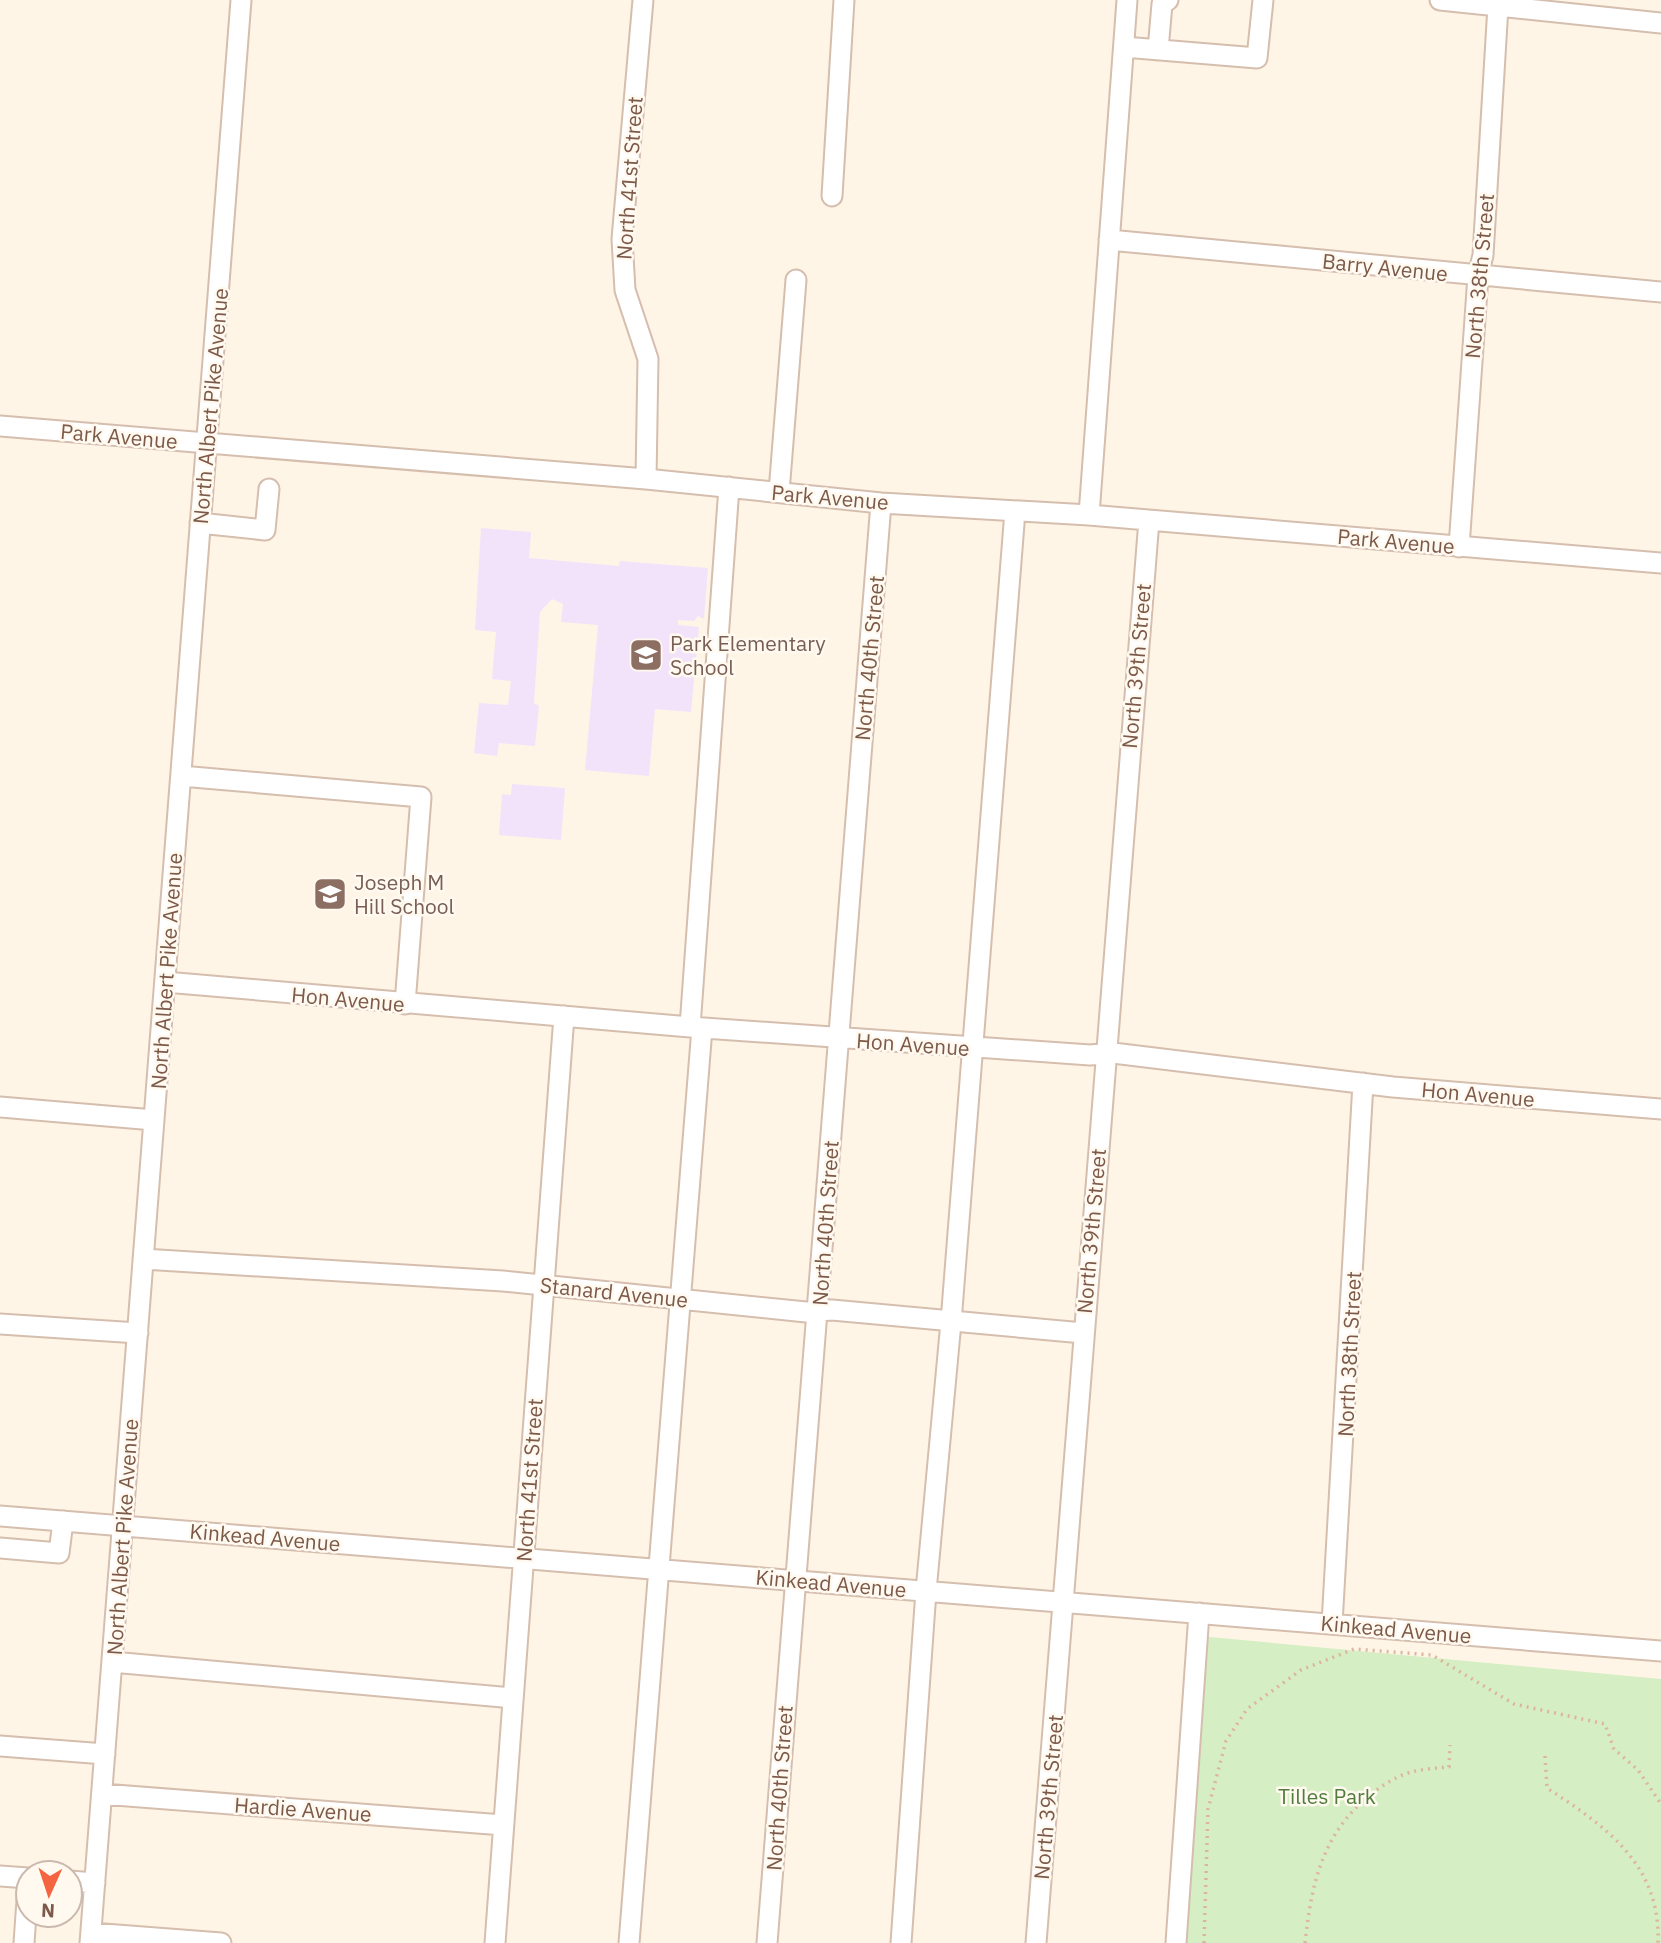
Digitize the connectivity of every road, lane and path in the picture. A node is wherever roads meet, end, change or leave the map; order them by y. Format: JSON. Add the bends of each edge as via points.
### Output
{"nodes":[{"id":1,"x":241,"y":0,"type":"edge"},
{"id":2,"x":643,"y":0,"type":"edge"},
{"id":3,"x":844,"y":0,"type":"edge"},
{"id":4,"x":1127,"y":0,"type":"edge"},
{"id":5,"x":1168,"y":0,"type":"edge"},
{"id":6,"x":1262,"y":0,"type":"edge"},
{"id":7,"x":1440,"y":0,"type":"edge"},
{"id":8,"x":1498,"y":6,"type":"junction"},
{"id":9,"x":1661,"y":23,"type":"edge"},
{"id":10,"x":1124,"y":47,"type":"junction"},
{"id":11,"x":1158,"y":50,"type":"junction"},
{"id":12,"x":832,"y":195,"type":"dead end"},
{"id":13,"x":1109,"y":240,"type":"junction"},
{"id":14,"x":1478,"y":276,"type":"junction"},
{"id":15,"x":796,"y":279,"type":"dead end"},
{"id":16,"x":1661,"y":292,"type":"edge"},
{"id":17,"x":0,"y":426,"type":"edge"},
{"id":18,"x":207,"y":443,"type":"junction"},
{"id":19,"x":646,"y":479,"type":"junction"},
{"id":20,"x":729,"y":487,"type":"junction"},
{"id":21,"x":268,"y":489,"type":"dead end"},
{"id":22,"x":779,"y":492,"type":"junction"},
{"id":23,"x":881,"y":503,"type":"junction"},
{"id":24,"x":1015,"y":510,"type":"junction"},
{"id":25,"x":1089,"y":515,"type":"junction"},
{"id":26,"x":1149,"y":520,"type":"junction"},
{"id":27,"x":200,"y":523,"type":"junction"},
{"id":28,"x":1459,"y":547,"type":"junction"},
{"id":29,"x":1661,"y":563,"type":"edge"},
{"id":30,"x":181,"y":776,"type":"junction"},
{"id":31,"x":165,"y":982,"type":"junction"},
{"id":32,"x":405,"y":1004,"type":"junction"},
{"id":33,"x":564,"y":1016,"type":"junction"},
{"id":34,"x":696,"y":1028,"type":"junction"},
{"id":35,"x":838,"y":1039,"type":"junction"},
{"id":36,"x":971,"y":1047,"type":"junction"},
{"id":37,"x":1105,"y":1053,"type":"junction"},
{"id":38,"x":1363,"y":1083,"type":"junction"},
{"id":39,"x":0,"y":1107,"type":"edge"},
{"id":40,"x":1661,"y":1109,"type":"edge"},
{"id":41,"x":154,"y":1120,"type":"junction"},
{"id":42,"x":143,"y":1259,"type":"junction"},
{"id":43,"x":543,"y":1285,"type":"junction"},
{"id":44,"x":682,"y":1300,"type":"junction"},
{"id":45,"x":818,"y":1311,"type":"junction"},
{"id":46,"x":951,"y":1322,"type":"junction"},
{"id":47,"x":0,"y":1324,"type":"edge"},
{"id":48,"x":138,"y":1333,"type":"junction"},
{"id":49,"x":1083,"y":1334,"type":"junction"},
{"id":50,"x":0,"y":1516,"type":"edge"},
{"id":51,"x":62,"y":1521,"type":"junction"},
{"id":52,"x":123,"y":1525,"type":"junction"},
{"id":53,"x":0,"y":1548,"type":"edge"},
{"id":54,"x":523,"y":1558,"type":"junction"},
{"id":55,"x":657,"y":1569,"type":"junction"},
{"id":56,"x":795,"y":1580,"type":"junction"},
{"id":57,"x":926,"y":1591,"type":"junction"},
{"id":58,"x":1064,"y":1602,"type":"junction"},
{"id":59,"x":1199,"y":1613,"type":"junction"},
{"id":60,"x":1332,"y":1624,"type":"junction"},
{"id":61,"x":1661,"y":1651,"type":"edge"},
{"id":62,"x":112,"y":1662,"type":"junction"},
{"id":63,"x":513,"y":1698,"type":"junction"},
{"id":64,"x":1450,"y":1745,"type":"dead end"},
{"id":65,"x":0,"y":1746,"type":"edge"},
{"id":66,"x":105,"y":1754,"type":"junction"},
{"id":67,"x":1545,"y":1756,"type":"dead end"},
{"id":68,"x":102,"y":1794,"type":"junction"},
{"id":69,"x":1661,"y":1804,"type":"edge"},
{"id":70,"x":503,"y":1825,"type":"junction"},
{"id":71,"x":84,"y":1882,"type":"edge"},
{"id":72,"x":95,"y":1883,"type":"junction"},
{"id":73,"x":91,"y":1938,"type":"edge"},
{"id":74,"x":221,"y":1943,"type":"edge"},
{"id":75,"x":495,"y":1943,"type":"edge"},
{"id":76,"x":629,"y":1943,"type":"edge"},
{"id":77,"x":767,"y":1943,"type":"edge"},
{"id":78,"x":901,"y":1943,"type":"edge"},
{"id":79,"x":1037,"y":1943,"type":"edge"},
{"id":80,"x":1176,"y":1943,"type":"edge"},
{"id":81,"x":1204,"y":1943,"type":"edge"},
{"id":82,"x":1305,"y":1943,"type":"edge"},
{"id":83,"x":1658,"y":1943,"type":"edge"}],
"edges":[{"from":1,"to":18,"type":"street","name":"North Albert Pike Avenue"},
{"from":2,"to":19,"type":"street","name":"North 41st Street","via":[[622,239],[625,290],[648,359]]},
{"from":3,"to":12,"type":"street"},
{"from":4,"to":10,"type":"street"},
{"from":5,"to":11,"type":"street","via":[[1162,4]]},
{"from":6,"to":11,"type":"street","via":[[1257,58]]},
{"from":7,"to":8,"type":"street"},
{"from":8,"to":9,"type":"street"},
{"from":8,"to":14,"type":"street","name":"North 38th Street"},
{"from":10,"to":11,"type":"street"},
{"from":10,"to":13,"type":"street"},
{"from":13,"to":14,"type":"street","name":"Barry Avenue"},
{"from":13,"to":25,"type":"street"},
{"from":14,"to":16,"type":"street","name":"Barry Avenue"},
{"from":14,"to":28,"type":"street","name":"North 38th Street"},
{"from":15,"to":22,"type":"street"},
{"from":17,"to":18,"type":"street","name":"Park Avenue"},
{"from":18,"to":19,"type":"street","name":"Park Avenue"},
{"from":18,"to":27,"type":"street","name":"North Albert Pike Avenue"},
{"from":19,"to":20,"type":"street","name":"Park Avenue"},
{"from":20,"to":22,"type":"street","name":"Park Avenue"},
{"from":20,"to":34,"type":"street"},
{"from":21,"to":27,"type":"street","via":[[265,530]]},
{"from":22,"to":23,"type":"street","name":"Park Avenue"},
{"from":23,"to":24,"type":"street","name":"Park Avenue"},
{"from":23,"to":35,"type":"street","name":"North 40th Street"},
{"from":24,"to":25,"type":"street","name":"Park Avenue"},
{"from":24,"to":36,"type":"street"},
{"from":25,"to":26,"type":"street","name":"Park Avenue"},
{"from":26,"to":28,"type":"street","name":"Park Avenue"},
{"from":26,"to":37,"type":"street","name":"North 39th Street"},
{"from":27,"to":30,"type":"street","name":"North Albert Pike Avenue"},
{"from":28,"to":29,"type":"street","name":"Park Avenue"},
{"from":30,"to":31,"type":"street","name":"North Albert Pike Avenue"},
{"from":30,"to":32,"type":"street","via":[[421,797]]},
{"from":31,"to":32,"type":"street","name":"Hon Avenue"},
{"from":31,"to":41,"type":"street","name":"North Albert Pike Avenue"},
{"from":32,"to":33,"type":"street","name":"Hon Avenue"},
{"from":33,"to":34,"type":"street","name":"Hon Avenue"},
{"from":33,"to":43,"type":"street","name":"North 41st Street"},
{"from":34,"to":35,"type":"street","name":"Hon Avenue"},
{"from":34,"to":44,"type":"street"},
{"from":35,"to":36,"type":"street","name":"Hon Avenue"},
{"from":35,"to":45,"type":"street","name":"North 40th Street"},
{"from":36,"to":37,"type":"street","name":"Hon Avenue"},
{"from":36,"to":46,"type":"street"},
{"from":37,"to":38,"type":"street","name":"Hon Avenue"},
{"from":37,"to":49,"type":"street","name":"North 39th Street"},
{"from":38,"to":40,"type":"street","name":"Hon Avenue"},
{"from":38,"to":60,"type":"street","name":"North 38th Street"},
{"from":39,"to":41,"type":"street"},
{"from":41,"to":42,"type":"street","name":"North Albert Pike Avenue"},
{"from":42,"to":43,"type":"street","name":"Stanard Avenue"},
{"from":42,"to":48,"type":"street","name":"North Albert Pike Avenue"},
{"from":43,"to":44,"type":"street","name":"Stanard Avenue"},
{"from":43,"to":54,"type":"street","name":"North 41st Street"},
{"from":44,"to":45,"type":"street","name":"Stanard Avenue"},
{"from":44,"to":55,"type":"street"},
{"from":45,"to":46,"type":"street","name":"Stanard Avenue"},
{"from":45,"to":56,"type":"street","name":"North 40th Street"},
{"from":46,"to":49,"type":"street","name":"Stanard Avenue"},
{"from":46,"to":57,"type":"street"},
{"from":47,"to":48,"type":"street"},
{"from":48,"to":52,"type":"street","name":"North Albert Pike Avenue"},
{"from":49,"to":58,"type":"street","name":"North 39th Street"},
{"from":50,"to":51,"type":"street","name":"Kinkead Avenue"},
{"from":51,"to":52,"type":"street","name":"Kinkead Avenue"},
{"from":51,"to":53,"type":"street","via":[[59,1553]]},
{"from":52,"to":54,"type":"street","name":"Kinkead Avenue"},
{"from":52,"to":62,"type":"street","name":"North Albert Pike Avenue"},
{"from":54,"to":55,"type":"street","name":"Kinkead Avenue"},
{"from":54,"to":63,"type":"street","name":"North 41st Street"},
{"from":55,"to":56,"type":"street","name":"Kinkead Avenue"},
{"from":55,"to":76,"type":"street"},
{"from":56,"to":57,"type":"street","name":"Kinkead Avenue"},
{"from":56,"to":77,"type":"street","name":"North 40th Street"},
{"from":57,"to":58,"type":"street","name":"Kinkead Avenue"},
{"from":57,"to":78,"type":"street"},
{"from":58,"to":59,"type":"street","name":"Kinkead Avenue"},
{"from":58,"to":79,"type":"street","name":"North 39th Street"},
{"from":59,"to":60,"type":"street","name":"Kinkead Avenue"},
{"from":59,"to":80,"type":"street"},
{"from":60,"to":61,"type":"street","name":"Kinkead Avenue"},
{"from":62,"to":63,"type":"street"},
{"from":62,"to":66,"type":"street","name":"North Albert Pike Avenue"},
{"from":63,"to":70,"type":"street","name":"North 41st Street"},
{"from":64,"to":82,"type":"path","via":[[1449,1767],[1409,1772],[1374,1791],[1343,1820],[1317,1873]]},
{"from":65,"to":66,"type":"street"},
{"from":66,"to":68,"type":"street","name":"North Albert Pike Avenue"},
{"from":67,"to":83,"type":"path","via":[[1547,1788],[1616,1836],[1640,1865],[1657,1898]]},
{"from":68,"to":70,"type":"street","name":"Hardie Avenue"},
{"from":68,"to":72,"type":"street","name":"North Albert Pike Avenue"},
{"from":69,"to":81,"type":"path","via":[[1638,1770],[1615,1749],[1605,1724],[1514,1704],[1432,1655],[1354,1649],[1301,1670],[1247,1709],[1226,1741],[1208,1809]]},
{"from":70,"to":75,"type":"street","name":"North 41st Street"},
{"from":71,"to":72,"type":"street"},
{"from":72,"to":73,"type":"street","name":"North Albert Pike Avenue"},
{"from":73,"to":74,"type":"street"}]}
